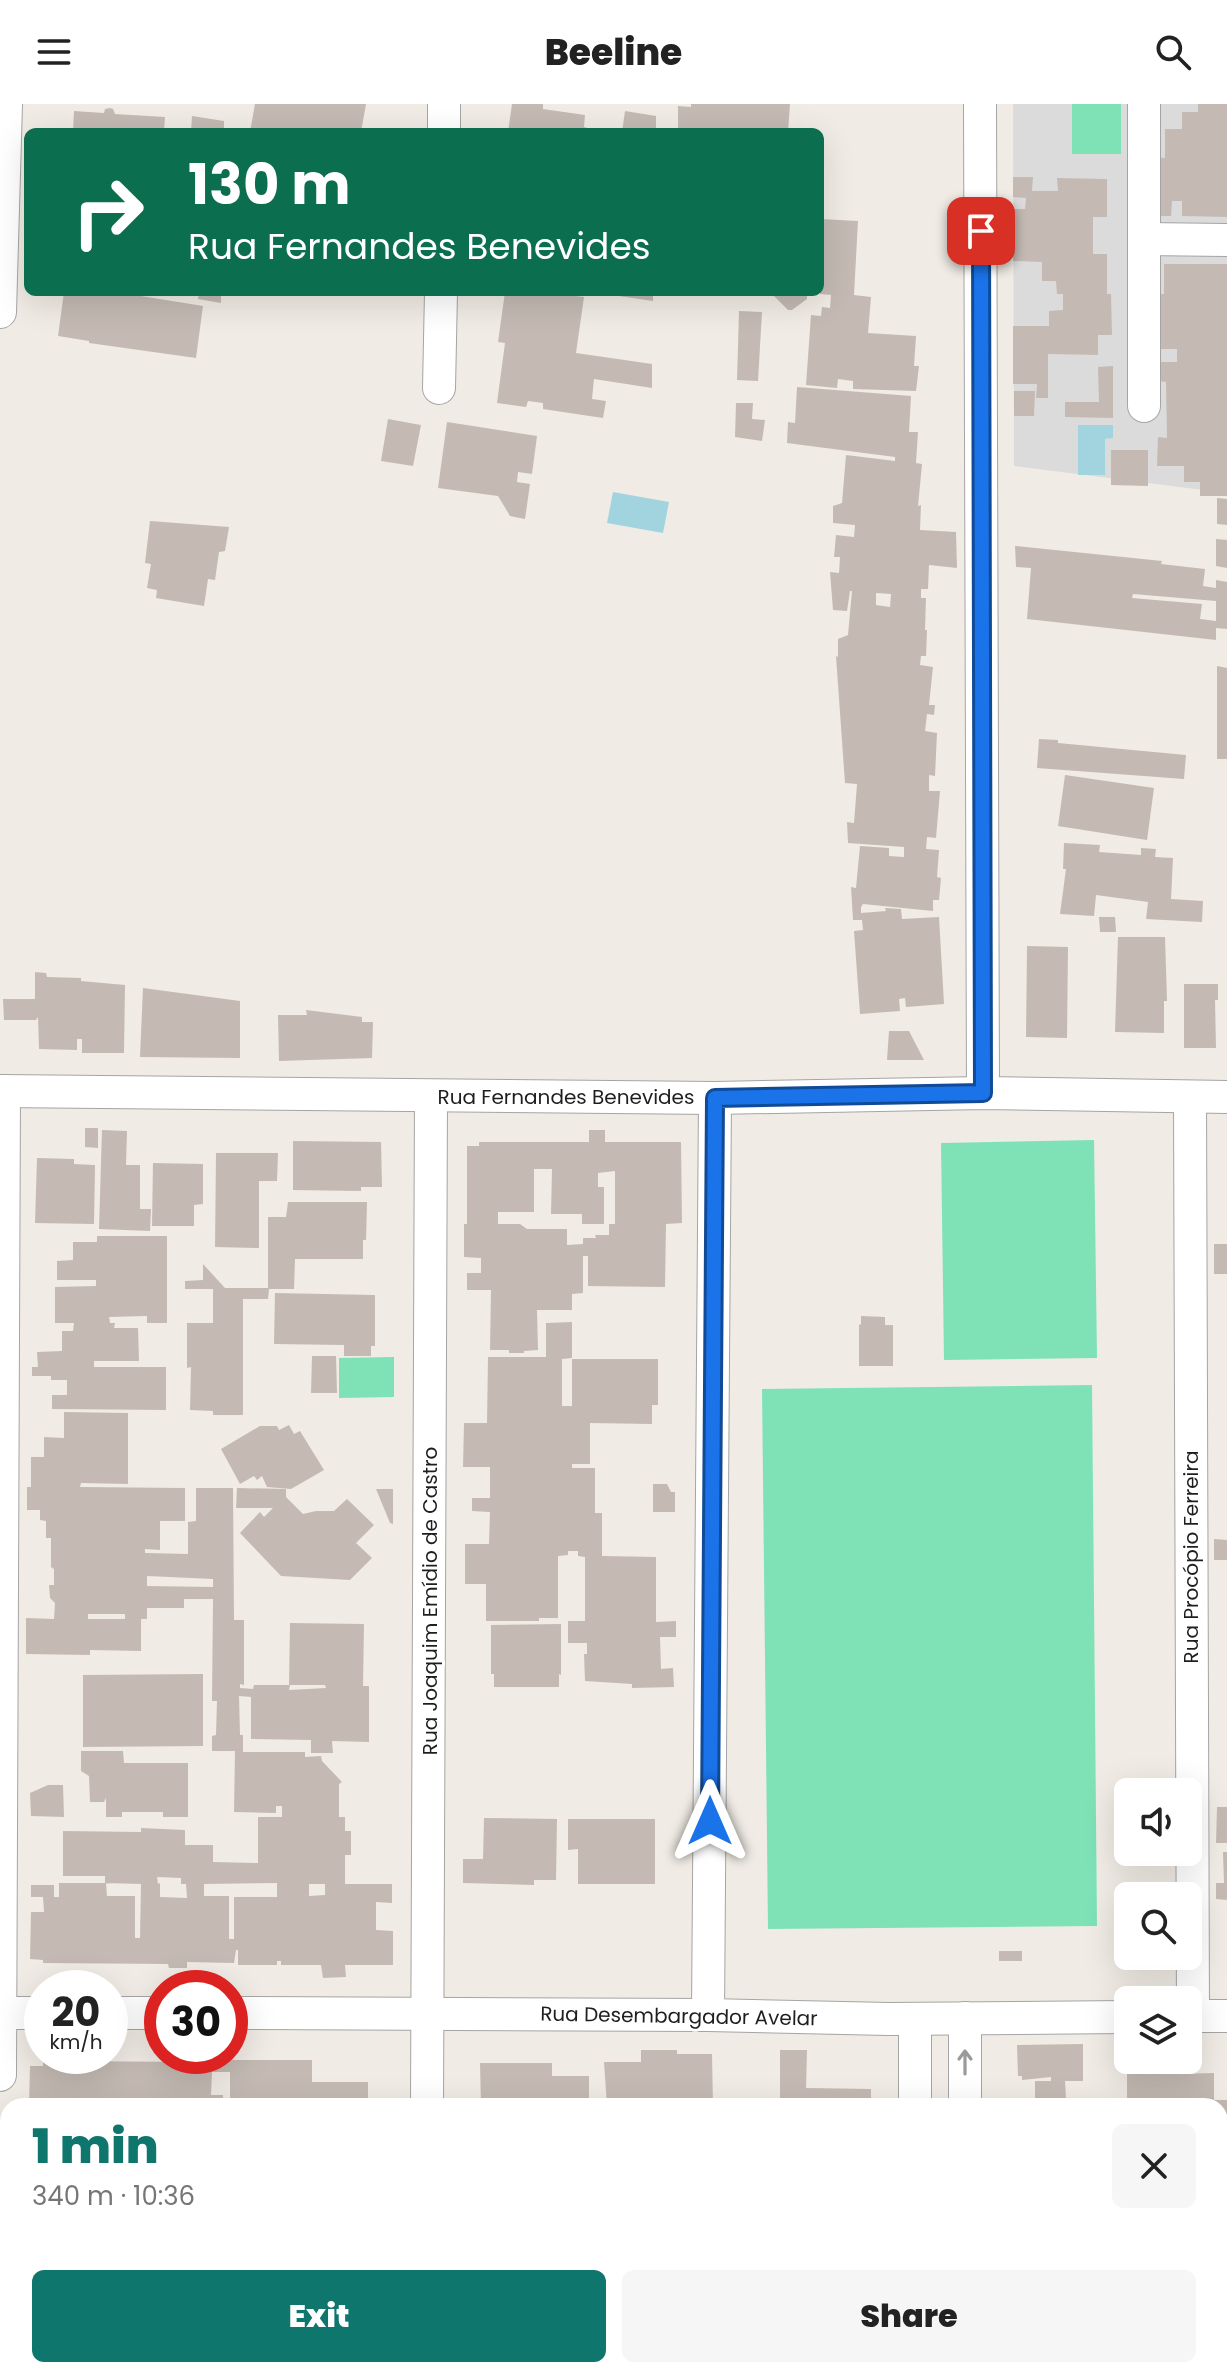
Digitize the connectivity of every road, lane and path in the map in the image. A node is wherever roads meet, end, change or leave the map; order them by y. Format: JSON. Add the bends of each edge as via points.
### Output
{"nodes":[{"id":1,"x":6,"y":104,"type":"edge"},
{"id":2,"x":444,"y":104,"type":"edge"},
{"id":3,"x":980,"y":104,"type":"edge"},
{"id":4,"x":1144,"y":104,"type":"edge"},
{"id":5,"x":444,"y":128,"type":"edge"},
{"id":6,"x":1144,"y":239,"type":"junction"},
{"id":7,"x":1227,"y":240,"type":"edge"},
{"id":8,"x":441,"y":296,"type":"edge"},
{"id":9,"x":0,"y":312,"type":"edge"},
{"id":10,"x":439,"y":388,"type":"dead end"},
{"id":11,"x":1144,"y":406,"type":"dead end"},
{"id":12,"x":2,"y":1091,"type":"edge"},
{"id":13,"x":983,"y":1093,"type":"junction"},
{"id":14,"x":431,"y":1097,"type":"junction"},
{"id":15,"x":1190,"y":1097,"type":"junction"},
{"id":16,"x":1227,"y":1097,"type":"edge"},
{"id":17,"x":715,"y":1098,"type":"junction"},
{"id":18,"x":1190,"y":1986,"type":"edge"},
{"id":19,"x":0,"y":2013,"type":"edge"},
{"id":20,"x":24,"y":2013,"type":"edge"},
{"id":21,"x":248,"y":2013,"type":"edge"},
{"id":22,"x":426,"y":2013,"type":"junction"},
{"id":23,"x":708,"y":2015,"type":"junction"},
{"id":24,"x":1202,"y":2016,"type":"edge"},
{"id":25,"x":1227,"y":2016,"type":"edge"},
{"id":26,"x":1114,"y":2017,"type":"edge"},
{"id":27,"x":965,"y":2018,"type":"junction"},
{"id":28,"x":915,"y":2019,"type":"junction"},
{"id":29,"x":0,"y":2075,"type":"edge"},
{"id":30,"x":427,"y":2098,"type":"edge"},
{"id":31,"x":915,"y":2098,"type":"edge"},
{"id":32,"x":965,"y":2098,"type":"edge"}],
"edges":[{"from":1,"to":9,"type":"street"},
{"from":2,"to":5,"type":"street"},
{"from":3,"to":13,"type":"street"},
{"from":4,"to":6,"type":"street"},
{"from":6,"to":7,"type":"street"},
{"from":6,"to":11,"type":"street"},
{"from":8,"to":10,"type":"street"},
{"from":12,"to":14,"type":"street","name":"Rua Fernandes Benevides"},
{"from":12,"to":19,"type":"street"},
{"from":13,"to":15,"type":"street","name":"Rua Fernandes Benevides"},
{"from":13,"to":17,"type":"street","name":"Rua Fernandes Benevides"},
{"from":14,"to":17,"type":"street","name":"Rua Fernandes Benevides"},
{"from":14,"to":22,"type":"street","name":"Rua Joaquim Emídio de Castro"},
{"from":15,"to":16,"type":"street","name":"Rua Fernandes Benevides"},
{"from":15,"to":18,"type":"street","name":"Rua Procópio Ferreira"},
{"from":17,"to":23,"type":"street"},
{"from":19,"to":20,"type":"street"},
{"from":19,"to":29,"type":"street"},
{"from":21,"to":22,"type":"street","name":"Rua Desembargador Avelar"},
{"from":22,"to":23,"type":"street","name":"Rua Desembargador Avelar"},
{"from":22,"to":30,"type":"street","name":"Rua Joaquim Emídio de Castro"},
{"from":23,"to":28,"type":"street","name":"Rua Desembargador Avelar"},
{"from":24,"to":25,"type":"street"},
{"from":26,"to":27,"type":"street","name":"Rua Desembargador Avelar"},
{"from":27,"to":28,"type":"street","name":"Rua Desembargador Avelar"},
{"from":32,"to":27,"type":"street","one_way":true},
{"from":28,"to":31,"type":"street"}]}
